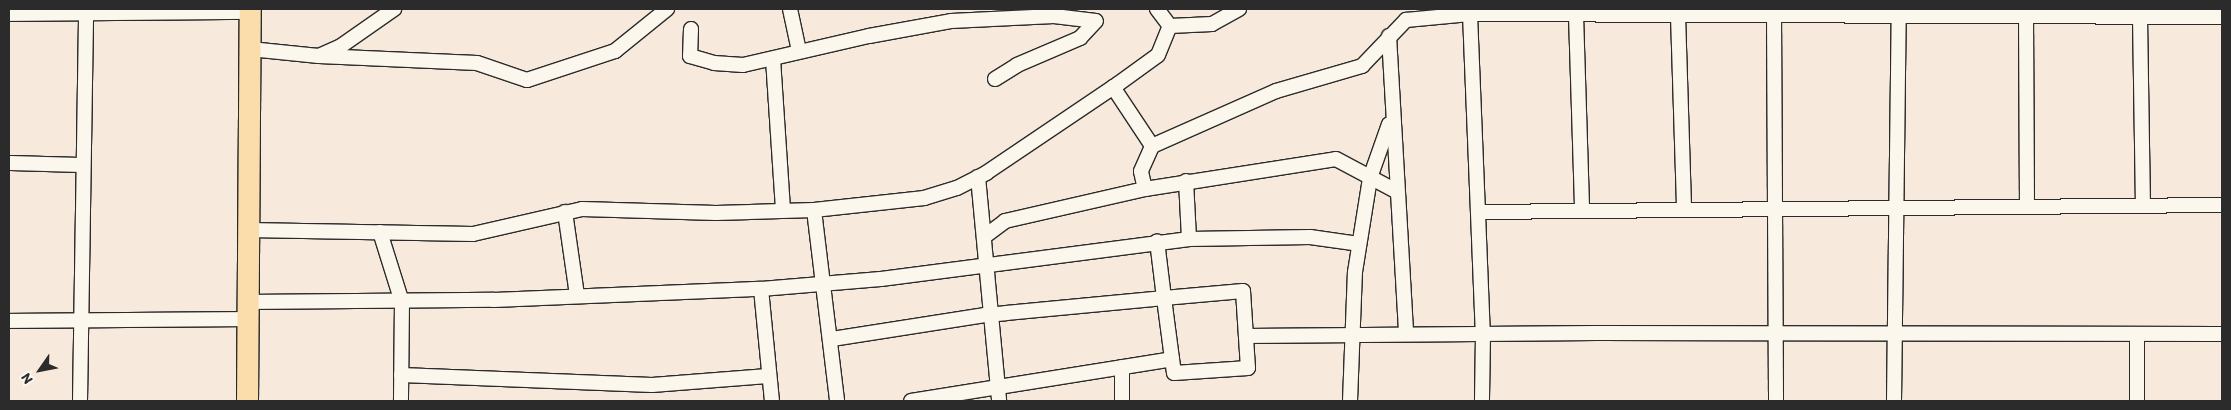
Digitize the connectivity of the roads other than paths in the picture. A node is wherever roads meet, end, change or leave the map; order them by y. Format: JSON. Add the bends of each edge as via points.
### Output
{"nodes":[{"id":1,"x":394,"y":9,"type":"edge"},
{"id":2,"x":667,"y":9,"type":"edge"},
{"id":3,"x":790,"y":9,"type":"edge"},
{"id":4,"x":1157,"y":9,"type":"edge"},
{"id":5,"x":1239,"y":9,"type":"edge"},
{"id":6,"x":250,"y":10,"type":"edge"},
{"id":7,"x":1525,"y":12,"type":"edge"},
{"id":8,"x":1757,"y":12,"type":"edge"},
{"id":9,"x":1898,"y":12,"type":"edge"},
{"id":10,"x":86,"y":13,"type":"junction"},
{"id":11,"x":9,"y":14,"type":"edge"},
{"id":12,"x":1406,"y":14,"type":"edge"},
{"id":13,"x":1470,"y":14,"type":"junction"},
{"id":14,"x":1095,"y":15,"type":"edge"},
{"id":15,"x":1576,"y":15,"type":"junction"},
{"id":16,"x":1678,"y":15,"type":"junction"},
{"id":17,"x":1774,"y":15,"type":"junction"},
{"id":18,"x":2026,"y":16,"type":"junction"},
{"id":19,"x":2140,"y":17,"type":"junction"},
{"id":20,"x":2222,"y":17,"type":"edge"},
{"id":21,"x":1170,"y":26,"type":"junction"},
{"id":22,"x":691,"y":29,"type":"dead end"},
{"id":23,"x":1389,"y":36,"type":"junction"},
{"id":24,"x":250,"y":49,"type":"junction"},
{"id":25,"x":799,"y":51,"type":"junction"},
{"id":26,"x":319,"y":56,"type":"junction"},
{"id":27,"x":773,"y":59,"type":"junction"},
{"id":28,"x":995,"y":79,"type":"dead end"},
{"id":29,"x":1113,"y":87,"type":"junction"},
{"id":30,"x":1392,"y":118,"type":"junction"},
{"id":31,"x":1152,"y":146,"type":"junction"},
{"id":32,"x":9,"y":163,"type":"edge"},
{"id":33,"x":82,"y":165,"type":"junction"},
{"id":34,"x":978,"y":177,"type":"junction"},
{"id":35,"x":1370,"y":178,"type":"junction"},
{"id":36,"x":1186,"y":181,"type":"junction"},
{"id":37,"x":1145,"y":189,"type":"junction"},
{"id":38,"x":1396,"y":191,"type":"junction"},
{"id":39,"x":2222,"y":204,"type":"edge"},
{"id":40,"x":2143,"y":205,"type":"junction"},
{"id":41,"x":2027,"y":206,"type":"junction"},
{"id":42,"x":1896,"y":208,"type":"junction"},
{"id":43,"x":1775,"y":209,"type":"junction"},
{"id":44,"x":814,"y":210,"type":"junction"},
{"id":45,"x":1684,"y":210,"type":"junction"},
{"id":46,"x":783,"y":211,"type":"junction"},
{"id":47,"x":1582,"y":211,"type":"junction"},
{"id":48,"x":564,"y":212,"type":"junction"},
{"id":49,"x":1478,"y":212,"type":"junction"},
{"id":50,"x":247,"y":230,"type":"junction"},
{"id":51,"x":380,"y":232,"type":"junction"},
{"id":52,"x":984,"y":237,"type":"junction"},
{"id":53,"x":1189,"y":239,"type":"junction"},
{"id":54,"x":1157,"y":241,"type":"junction"},
{"id":55,"x":1359,"y":244,"type":"junction"},
{"id":56,"x":987,"y":265,"type":"junction"},
{"id":57,"x":822,"y":284,"type":"junction"},
{"id":58,"x":761,"y":289,"type":"junction"},
{"id":59,"x":576,"y":295,"type":"junction"},
{"id":60,"x":1164,"y":298,"type":"junction"},
{"id":61,"x":402,"y":302,"type":"junction"},
{"id":62,"x":245,"y":310,"type":"junction"},
{"id":63,"x":992,"y":315,"type":"junction"},
{"id":64,"x":9,"y":321,"type":"edge"},
{"id":65,"x":80,"y":322,"type":"junction"},
{"id":66,"x":1776,"y":333,"type":"junction"},
{"id":67,"x":1353,"y":334,"type":"junction"},
{"id":68,"x":1406,"y":334,"type":"junction"},
{"id":69,"x":1894,"y":334,"type":"junction"},
{"id":70,"x":2137,"y":334,"type":"junction"},
{"id":71,"x":2222,"y":334,"type":"edge"},
{"id":72,"x":1483,"y":335,"type":"junction"},
{"id":73,"x":1246,"y":336,"type":"junction"},
{"id":74,"x":832,"y":340,"type":"junction"},
{"id":75,"x":1172,"y":359,"type":"junction"},
{"id":76,"x":1122,"y":367,"type":"junction"},
{"id":77,"x":402,"y":375,"type":"junction"},
{"id":78,"x":768,"y":376,"type":"junction"},
{"id":79,"x":1000,"y":386,"type":"junction"},
{"id":80,"x":80,"y":401,"type":"edge"},
{"id":81,"x":247,"y":401,"type":"edge"},
{"id":82,"x":401,"y":401,"type":"edge"},
{"id":83,"x":772,"y":401,"type":"edge"},
{"id":84,"x":837,"y":401,"type":"edge"},
{"id":85,"x":911,"y":401,"type":"edge"},
{"id":86,"x":999,"y":401,"type":"edge"},
{"id":87,"x":1122,"y":401,"type":"edge"},
{"id":88,"x":1350,"y":401,"type":"edge"},
{"id":89,"x":1482,"y":401,"type":"edge"},
{"id":90,"x":1776,"y":401,"type":"edge"},
{"id":91,"x":1894,"y":401,"type":"edge"},
{"id":92,"x":2137,"y":401,"type":"edge"}],
"edges":[{"from":1,"to":26,"type":"street","via":[[341,46]]},
{"from":2,"to":26,"type":"street","via":[[615,51],[527,80],[477,63]]},
{"from":3,"to":25,"type":"street"},
{"from":4,"to":21,"type":"street"},
{"from":5,"to":21,"type":"street","via":[[1212,24]]},
{"from":6,"to":10,"type":"street"},
{"from":6,"to":24,"type":"main road"},
{"from":7,"to":13,"type":"street"},
{"from":7,"to":15,"type":"street"},
{"from":8,"to":16,"type":"street"},
{"from":8,"to":17,"type":"street"},
{"from":9,"to":17,"type":"street"},
{"from":9,"to":18,"type":"street"},
{"from":9,"to":42,"type":"street"},
{"from":10,"to":11,"type":"street"},
{"from":10,"to":33,"type":"street"},
{"from":12,"to":13,"type":"street"},
{"from":12,"to":23,"type":"street"},
{"from":13,"to":49,"type":"street"},
{"from":14,"to":25,"type":"street","via":[[951,21]]},
{"from":14,"to":28,"type":"street","via":[[1080,38],[1017,65]]},
{"from":15,"to":16,"type":"street"},
{"from":15,"to":47,"type":"street"},
{"from":16,"to":45,"type":"street"},
{"from":17,"to":43,"type":"street"},
{"from":18,"to":19,"type":"street"},
{"from":18,"to":41,"type":"street"},
{"from":19,"to":20,"type":"street"},
{"from":19,"to":40,"type":"street"},
{"from":21,"to":29,"type":"street","via":[[1158,55]]},
{"from":22,"to":27,"type":"street","via":[[690,56],[714,64],[743,65]]},
{"from":23,"to":30,"type":"street"},
{"from":23,"to":31,"type":"street","via":[[1362,66],[1276,91]]},
{"from":24,"to":26,"type":"street"},
{"from":24,"to":50,"type":"main road"},
{"from":25,"to":27,"type":"street"},
{"from":27,"to":46,"type":"street"},
{"from":29,"to":31,"type":"street"},
{"from":29,"to":34,"type":"street"},
{"from":30,"to":35,"type":"street"},
{"from":30,"to":38,"type":"street"},
{"from":31,"to":37,"type":"street","via":[[1141,170]]},
{"from":32,"to":33,"type":"street"},
{"from":33,"to":65,"type":"street"},
{"from":34,"to":44,"type":"street","via":[[924,198]]},
{"from":34,"to":52,"type":"street"},
{"from":35,"to":36,"type":"street","via":[[1336,159]]},
{"from":35,"to":38,"type":"street"},
{"from":35,"to":55,"type":"street"},
{"from":36,"to":37,"type":"street"},
{"from":36,"to":53,"type":"street"},
{"from":37,"to":52,"type":"street","via":[[1006,221]]},
{"from":38,"to":68,"type":"street"},
{"from":39,"to":40,"type":"street"},
{"from":40,"to":41,"type":"street"},
{"from":41,"to":42,"type":"street"},
{"from":42,"to":43,"type":"street"},
{"from":42,"to":69,"type":"street"},
{"from":43,"to":45,"type":"street"},
{"from":43,"to":66,"type":"street"},
{"from":44,"to":46,"type":"street"},
{"from":44,"to":57,"type":"street"},
{"from":45,"to":47,"type":"street"},
{"from":46,"to":48,"type":"street","via":[[716,213],[604,207]]},
{"from":47,"to":49,"type":"street"},
{"from":48,"to":51,"type":"street","via":[[473,234]]},
{"from":48,"to":59,"type":"street"},
{"from":49,"to":72,"type":"street"},
{"from":50,"to":51,"type":"street"},
{"from":50,"to":62,"type":"main road"},
{"from":51,"to":61,"type":"street"},
{"from":52,"to":56,"type":"street"},
{"from":53,"to":54,"type":"street"},
{"from":53,"to":55,"type":"street","via":[[1310,237]]},
{"from":54,"to":56,"type":"street"},
{"from":54,"to":60,"type":"street"},
{"from":55,"to":67,"type":"street"},
{"from":56,"to":57,"type":"street"},
{"from":56,"to":63,"type":"street"},
{"from":57,"to":58,"type":"street"},
{"from":57,"to":74,"type":"street"},
{"from":58,"to":59,"type":"street"},
{"from":58,"to":78,"type":"street"},
{"from":59,"to":61,"type":"street"},
{"from":60,"to":63,"type":"street"},
{"from":60,"to":73,"type":"street","via":[[1243,290]]},
{"from":60,"to":75,"type":"street"},
{"from":61,"to":62,"type":"street"},
{"from":61,"to":77,"type":"street"},
{"from":62,"to":65,"type":"street"},
{"from":62,"to":81,"type":"main road"},
{"from":63,"to":74,"type":"street"},
{"from":63,"to":79,"type":"street"},
{"from":64,"to":65,"type":"street"},
{"from":65,"to":80,"type":"street"},
{"from":66,"to":69,"type":"street"},
{"from":66,"to":72,"type":"street"},
{"from":66,"to":90,"type":"street"},
{"from":67,"to":68,"type":"street"},
{"from":67,"to":73,"type":"street"},
{"from":67,"to":88,"type":"street"},
{"from":68,"to":72,"type":"street"},
{"from":69,"to":70,"type":"street"},
{"from":69,"to":91,"type":"street"},
{"from":70,"to":71,"type":"street"},
{"from":70,"to":92,"type":"street"},
{"from":72,"to":89,"type":"street"},
{"from":73,"to":75,"type":"street","via":[[1248,368],[1174,373]]},
{"from":74,"to":84,"type":"street"},
{"from":75,"to":76,"type":"street"},
{"from":76,"to":79,"type":"street"},
{"from":76,"to":87,"type":"street"},
{"from":77,"to":78,"type":"street","via":[[652,385]]},
{"from":77,"to":82,"type":"street"},
{"from":78,"to":83,"type":"street"},
{"from":79,"to":85,"type":"street"},
{"from":79,"to":86,"type":"street"}]}
